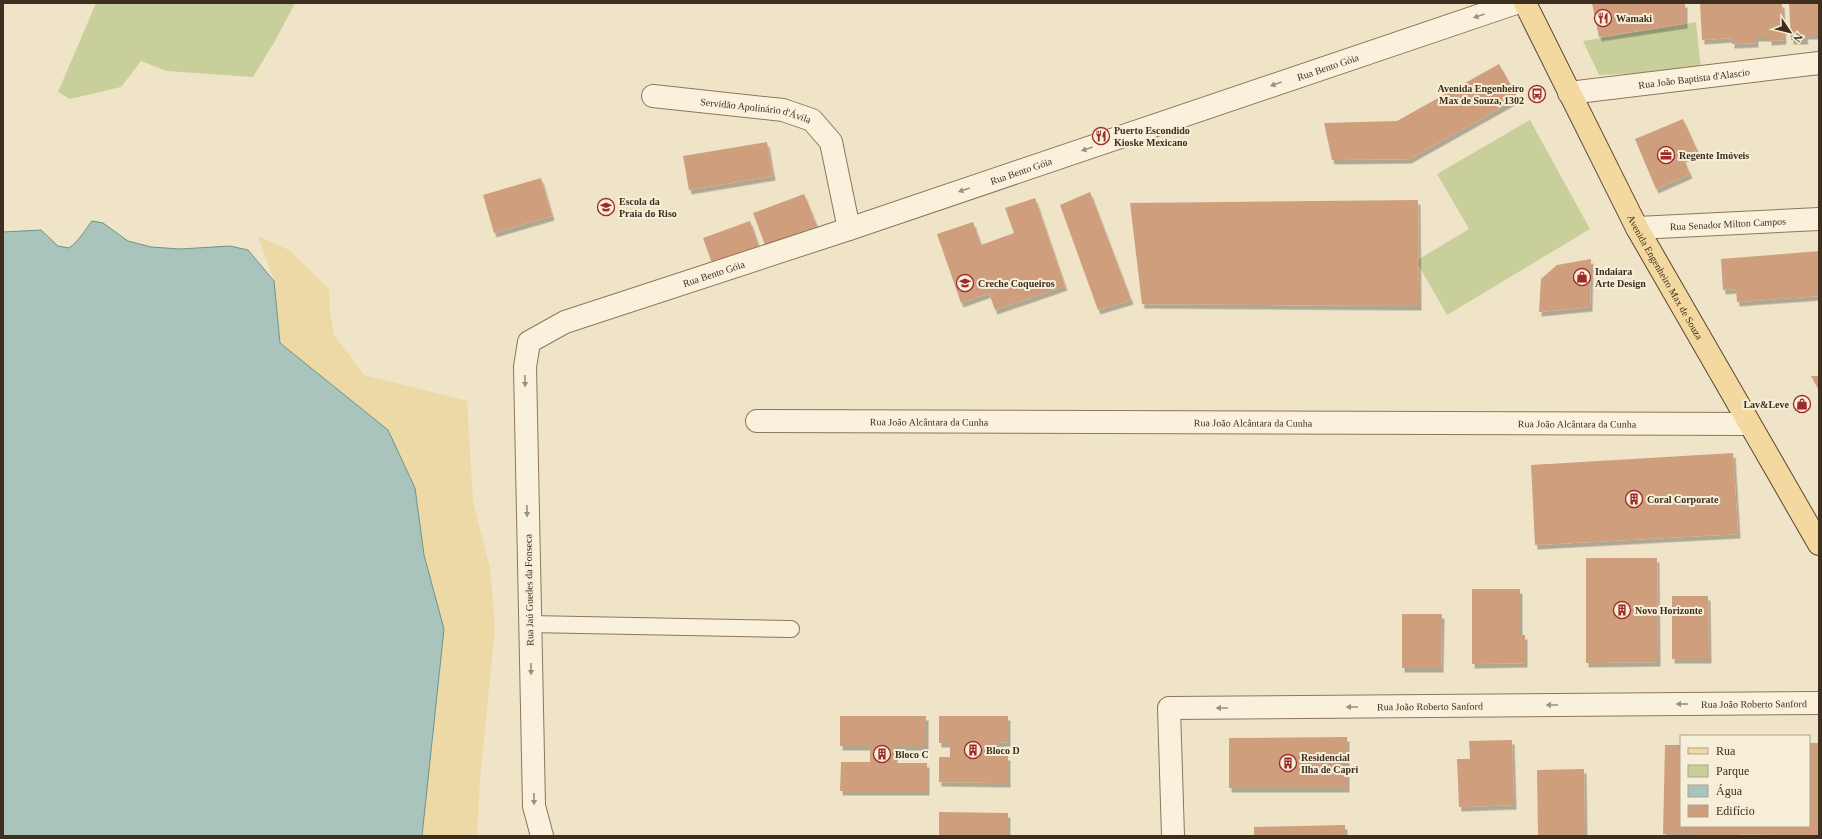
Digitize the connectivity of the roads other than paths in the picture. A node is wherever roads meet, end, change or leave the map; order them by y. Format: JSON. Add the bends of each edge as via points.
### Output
{"nodes":[{"id":1,"x":1516,"y":3,"type":"edge"},
{"id":2,"x":1525,"y":3,"type":"edge"},
{"id":3,"x":1819,"y":63,"type":"edge"},
{"id":4,"x":1569,"y":93,"type":"junction"},
{"id":5,"x":653,"y":96,"type":"dead end"},
{"id":6,"x":1819,"y":219,"type":"edge"},
{"id":7,"x":1637,"y":228,"type":"junction"},
{"id":8,"x":849,"y":229,"type":"junction"},
{"id":9,"x":529,"y":342,"type":"joint"},
{"id":10,"x":757,"y":421,"type":"dead end"},
{"id":11,"x":1749,"y":424,"type":"junction"},
{"id":12,"x":1819,"y":544,"type":"edge"},
{"id":13,"x":530,"y":624,"type":"junction"},
{"id":14,"x":791,"y":628,"type":"dead end"},
{"id":15,"x":1819,"y":703,"type":"edge"},
{"id":16,"x":542,"y":836,"type":"edge"},
{"id":17,"x":1173,"y":836,"type":"edge"}],
"edges":[{"from":1,"to":8,"type":"street","name":"Rua Bento Góia","one_way":true},
{"from":2,"to":4,"type":"main road","name":"Avenida Engenheiro Max de Souza"},
{"from":3,"to":4,"type":"street","name":"Rua João Baptista d'Alascio"},
{"from":4,"to":7,"type":"main road","name":"Avenida Engenheiro Max de Souza"},
{"from":5,"to":8,"type":"street","name":"Servidão Apolinário d'Ávila","via":[[783,110],[812,120],[831,142]]},
{"from":6,"to":7,"type":"street","name":"Rua Senador Milton Campos"},
{"from":7,"to":11,"type":"main road","name":"Avenida Engenheiro Max de Souza"},
{"from":8,"to":9,"type":"street","name":"Rua Bento Góia","via":[[565,322]]},
{"from":9,"to":13,"type":"street","name":"Rua Jaú Guedes da Fonseca","one_way":true,"via":[[525,367]]},
{"from":10,"to":11,"type":"street","name":"Rua João Alcântara da Cunha"},
{"from":11,"to":12,"type":"main road","name":"Avenida Engenheiro Max de Souza"},
{"from":13,"to":14,"type":"lane"},
{"from":13,"to":16,"type":"street","name":"Rua Jaú Guedes da Fonseca","one_way":true,"via":[[534,806]]},
{"from":15,"to":17,"type":"street","name":"Rua João Roberto Sanford","one_way":true,"via":[[1169,708]]}]}
